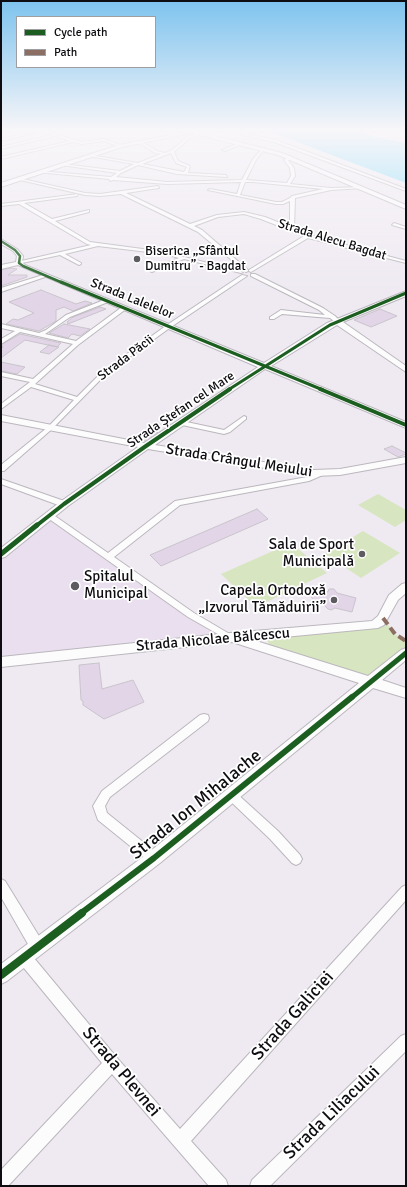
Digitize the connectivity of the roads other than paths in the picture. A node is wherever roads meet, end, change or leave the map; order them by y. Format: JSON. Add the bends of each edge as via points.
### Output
{"nodes":[{"id":1,"x":42,"y":184,"type":"edge"},
{"id":2,"x":167,"y":184,"type":"edge"},
{"id":3,"x":242,"y":184,"type":"edge"},
{"id":4,"x":291,"y":184,"type":"edge"},
{"id":5,"x":353,"y":184,"type":"edge"},
{"id":6,"x":391,"y":184,"type":"edge"},
{"id":7,"x":361,"y":188,"type":"junction"},
{"id":8,"x":331,"y":189,"type":"junction"},
{"id":9,"x":210,"y":190,"type":"dead end"},
{"id":10,"x":406,"y":190,"type":"edge"},
{"id":11,"x":122,"y":193,"type":"junction"},
{"id":12,"x":85,"y":194,"type":"junction"},
{"id":13,"x":238,"y":196,"type":"junction"},
{"id":14,"x":292,"y":199,"type":"junction"},
{"id":15,"x":19,"y":202,"type":"junction"},
{"id":16,"x":1,"y":205,"type":"edge"},
{"id":17,"x":406,"y":207,"type":"edge"},
{"id":18,"x":88,"y":211,"type":"dead end"},
{"id":19,"x":51,"y":221,"type":"junction"},
{"id":20,"x":394,"y":224,"type":"dead end"},
{"id":21,"x":190,"y":226,"type":"junction"},
{"id":22,"x":406,"y":228,"type":"edge"},
{"id":23,"x":292,"y":230,"type":"junction"},
{"id":24,"x":308,"y":236,"type":"junction"},
{"id":25,"x":1,"y":240,"type":"edge"},
{"id":26,"x":97,"y":245,"type":"junction"},
{"id":27,"x":60,"y":253,"type":"junction"},
{"id":28,"x":183,"y":258,"type":"junction"},
{"id":29,"x":406,"y":262,"type":"edge"},
{"id":30,"x":19,"y":263,"type":"junction"},
{"id":31,"x":79,"y":264,"type":"dead end"},
{"id":32,"x":1,"y":266,"type":"edge"},
{"id":33,"x":152,"y":271,"type":"dead end"},
{"id":34,"x":247,"y":273,"type":"junction"},
{"id":35,"x":45,"y":276,"type":"junction"},
{"id":36,"x":1,"y":290,"type":"edge"},
{"id":37,"x":406,"y":293,"type":"edge"},
{"id":38,"x":106,"y":301,"type":"junction"},
{"id":39,"x":124,"y":308,"type":"junction"},
{"id":40,"x":272,"y":318,"type":"dead end"},
{"id":41,"x":336,"y":319,"type":"junction"},
{"id":42,"x":1,"y":326,"type":"edge"},
{"id":43,"x":169,"y":326,"type":"junction"},
{"id":44,"x":18,"y":331,"type":"junction"},
{"id":45,"x":38,"y":335,"type":"junction"},
{"id":46,"x":1,"y":342,"type":"edge"},
{"id":47,"x":78,"y":343,"type":"junction"},
{"id":48,"x":267,"y":366,"type":"junction"},
{"id":49,"x":406,"y":370,"type":"edge"},
{"id":50,"x":1,"y":374,"type":"edge"},
{"id":51,"x":33,"y":383,"type":"junction"},
{"id":52,"x":78,"y":399,"type":"junction"},
{"id":53,"x":1,"y":407,"type":"edge"},
{"id":54,"x":1,"y":418,"type":"edge"},
{"id":55,"x":244,"y":418,"type":"dead end"},
{"id":56,"x":182,"y":423,"type":"junction"},
{"id":57,"x":406,"y":425,"type":"edge"},
{"id":58,"x":50,"y":428,"type":"junction"},
{"id":59,"x":146,"y":446,"type":"junction"},
{"id":60,"x":406,"y":460,"type":"edge"},
{"id":61,"x":1,"y":469,"type":"edge"},
{"id":62,"x":321,"y":474,"type":"junction"},
{"id":63,"x":1,"y":481,"type":"edge"},
{"id":64,"x":64,"y":504,"type":"junction"},
{"id":65,"x":49,"y":516,"type":"junction"},
{"id":66,"x":1,"y":554,"type":"edge"},
{"id":67,"x":108,"y":558,"type":"junction"},
{"id":68,"x":406,"y":587,"type":"edge"},
{"id":69,"x":230,"y":638,"type":"junction"},
{"id":70,"x":406,"y":654,"type":"edge"},
{"id":71,"x":1,"y":662,"type":"edge"},
{"id":72,"x":370,"y":682,"type":"junction"},
{"id":73,"x":406,"y":693,"type":"edge"},
{"id":74,"x":204,"y":718,"type":"dead end"},
{"id":75,"x":231,"y":795,"type":"junction"},
{"id":76,"x":154,"y":858,"type":"junction"},
{"id":77,"x":296,"y":859,"type":"dead end"},
{"id":78,"x":1,"y":885,"type":"edge"},
{"id":79,"x":406,"y":891,"type":"edge"},
{"id":80,"x":37,"y":946,"type":"junction"},
{"id":81,"x":24,"y":957,"type":"junction"},
{"id":82,"x":1,"y":975,"type":"edge"},
{"id":83,"x":406,"y":1041,"type":"edge"},
{"id":84,"x":112,"y":1063,"type":"junction"},
{"id":85,"x":180,"y":1141,"type":"junction"},
{"id":86,"x":1,"y":1182,"type":"edge"},
{"id":87,"x":220,"y":1186,"type":"edge"},
{"id":88,"x":258,"y":1186,"type":"edge"}],
"edges":[{"from":1,"to":12,"type":"street"},
{"from":2,"to":11,"type":"street"},
{"from":3,"to":13,"type":"street"},
{"from":4,"to":8,"type":"street"},
{"from":5,"to":7,"type":"street"},
{"from":6,"to":10,"type":"street"},
{"from":7,"to":8,"type":"street"},
{"from":7,"to":17,"type":"street"},
{"from":8,"to":14,"type":"street","via":[[298,194]]},
{"from":9,"to":13,"type":"street"},
{"from":11,"to":12,"type":"street"},
{"from":11,"to":21,"type":"street"},
{"from":12,"to":15,"type":"street"},
{"from":13,"to":14,"type":"street","via":[[279,203]]},
{"from":14,"to":23,"type":"street"},
{"from":15,"to":16,"type":"street"},
{"from":15,"to":19,"type":"street"},
{"from":18,"to":19,"type":"street"},
{"from":19,"to":26,"type":"street","via":[[87,243]]},
{"from":20,"to":22,"type":"street"},
{"from":21,"to":23,"type":"street","name":"Strada Alecu Bagdat","via":[[210,218],[239,213],[263,218]]},
{"from":21,"to":34,"type":"street","via":[[205,234]]},
{"from":23,"to":24,"type":"street","name":"Strada Alecu Bagdat"},
{"from":24,"to":29,"type":"street","name":"Strada Alecu Bagdat"},
{"from":24,"to":34,"type":"street","name":"Strada Păcii"},
{"from":25,"to":30,"type":"street","via":[[20,256]]},
{"from":26,"to":27,"type":"street"},
{"from":26,"to":28,"type":"street","via":[[151,251]]},
{"from":27,"to":30,"type":"street"},
{"from":27,"to":31,"type":"street"},
{"from":28,"to":33,"type":"street"},
{"from":28,"to":34,"type":"street"},
{"from":30,"to":32,"type":"street"},
{"from":30,"to":35,"type":"street","name":"Strada Lalelelor"},
{"from":34,"to":41,"type":"street"},
{"from":34,"to":43,"type":"street","name":"Strada Păcii"},
{"from":35,"to":36,"type":"street"},
{"from":35,"to":38,"type":"street","name":"Strada Lalelelor"},
{"from":37,"to":41,"type":"street","name":"Strada Ștefan cel Mare"},
{"from":38,"to":39,"type":"street","name":"Strada Lalelelor"},
{"from":38,"to":45,"type":"street","via":[[73,313]]},
{"from":39,"to":43,"type":"street","name":"Strada Lalelelor"},
{"from":39,"to":47,"type":"street"},
{"from":40,"to":41,"type":"street","via":[[281,312]]},
{"from":41,"to":48,"type":"street","name":"Strada Ștefan cel Mare"},
{"from":41,"to":49,"type":"street"},
{"from":42,"to":44,"type":"street"},
{"from":43,"to":48,"type":"street","name":"Strada Lalelelor"},
{"from":43,"to":52,"type":"street","name":"Strada Păcii","via":[[104,373]]},
{"from":44,"to":45,"type":"street"},
{"from":44,"to":46,"type":"street"},
{"from":45,"to":47,"type":"street"},
{"from":47,"to":51,"type":"street"},
{"from":48,"to":56,"type":"street","name":"Strada Ștefan cel Mare"},
{"from":48,"to":57,"type":"street","name":"Strada Lalelelor"},
{"from":50,"to":51,"type":"street"},
{"from":51,"to":52,"type":"street"},
{"from":51,"to":53,"type":"street"},
{"from":52,"to":58,"type":"street","name":"Strada Păcii"},
{"from":54,"to":58,"type":"street","name":"Strada Crângul Meiului"},
{"from":55,"to":56,"type":"street","via":[[224,432]]},
{"from":56,"to":59,"type":"street","name":"Strada Ștefan cel Mare"},
{"from":58,"to":59,"type":"street","name":"Strada Crângul Meiului"},
{"from":58,"to":61,"type":"street","name":"Strada Păcii"},
{"from":59,"to":62,"type":"street","name":"Strada Crângul Meiului"},
{"from":59,"to":64,"type":"street","name":"Strada Ștefan cel Mare"},
{"from":60,"to":62,"type":"street","name":"Strada Crângul Meiului"},
{"from":62,"to":67,"type":"street","via":[[309,479],[178,503]]},
{"from":63,"to":64,"type":"street"},
{"from":64,"to":65,"type":"street","name":"Strada Ștefan cel Mare"},
{"from":65,"to":66,"type":"street","name":"Strada Ștefan cel Mare"},
{"from":65,"to":67,"type":"street"},
{"from":67,"to":69,"type":"street","via":[[197,619]]},
{"from":68,"to":69,"type":"street","name":"Strada Nicolae Bălcescu","via":[[393,598],[383,618],[374,624]]},
{"from":69,"to":71,"type":"street","name":"Strada Nicolae Bălcescu"},
{"from":69,"to":72,"type":"street"},
{"from":70,"to":72,"type":"street","name":"Strada Ion Mihalache"},
{"from":72,"to":73,"type":"street"},
{"from":72,"to":75,"type":"street","name":"Strada Ion Mihalache"},
{"from":74,"to":76,"type":"street","via":[[106,794],[99,806],[102,816]]},
{"from":75,"to":76,"type":"street","name":"Strada Ion Mihalache"},
{"from":75,"to":77,"type":"street"},
{"from":76,"to":80,"type":"street","name":"Strada Ion Mihalache"},
{"from":78,"to":80,"type":"street"},
{"from":79,"to":85,"type":"street","name":"Strada Galiciei"},
{"from":80,"to":81,"type":"street","name":"Strada Ion Mihalache"},
{"from":81,"to":82,"type":"street","name":"Strada Ion Mihalache"},
{"from":81,"to":84,"type":"street","name":"Strada Plevnei"},
{"from":83,"to":88,"type":"street","name":"Strada Liliacului"},
{"from":84,"to":85,"type":"street","name":"Strada Plevnei"},
{"from":84,"to":86,"type":"street"},
{"from":85,"to":87,"type":"street","name":"Strada Plevnei"}]}
